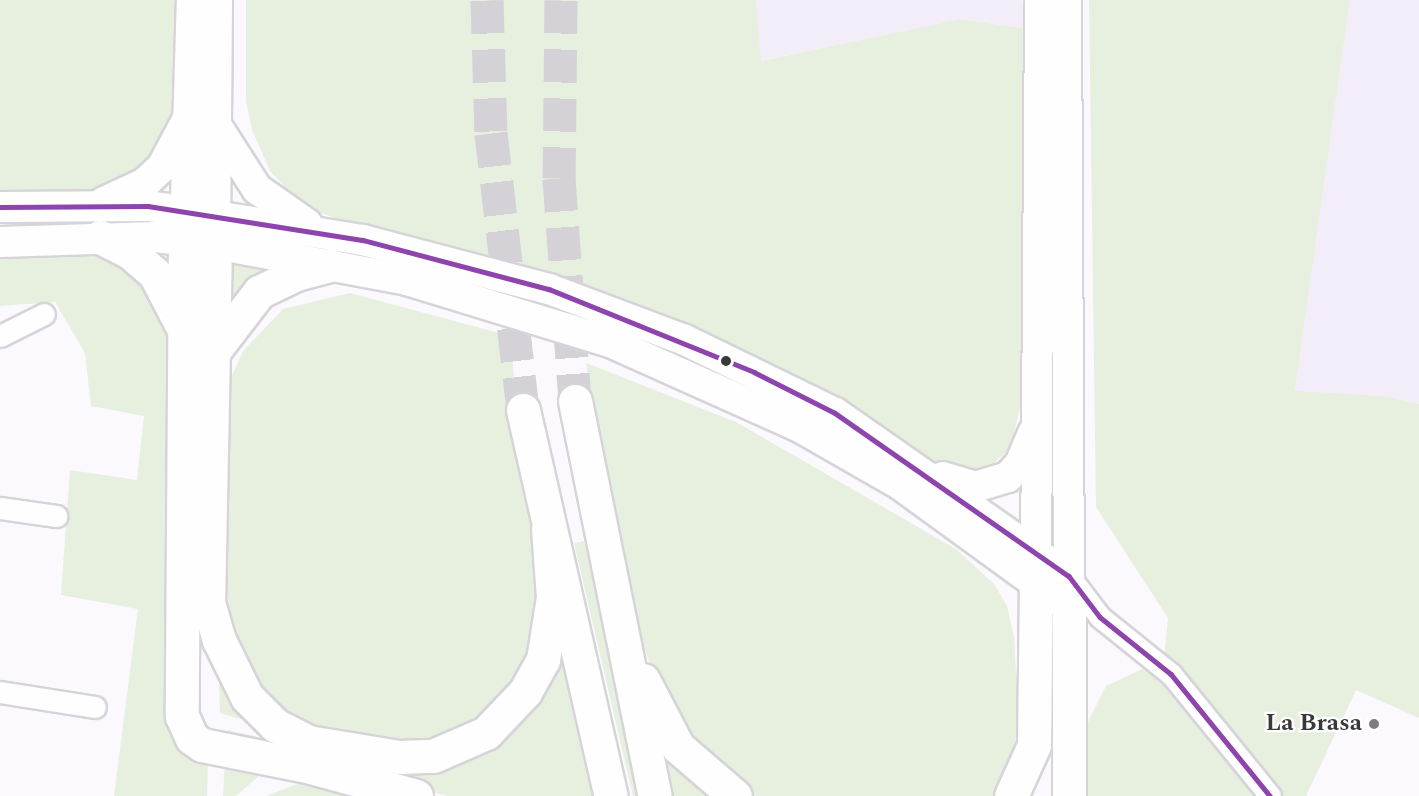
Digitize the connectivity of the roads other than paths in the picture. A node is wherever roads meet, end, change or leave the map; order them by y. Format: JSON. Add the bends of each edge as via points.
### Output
{"nodes":[{"id":1,"x":192,"y":0,"type":"edge"},
{"id":2,"x":217,"y":0,"type":"edge"},
{"id":3,"x":1066,"y":0,"type":"edge"},
{"id":4,"x":1039,"y":7,"type":"edge"},
{"id":5,"x":202,"y":119,"type":"junction"},
{"id":6,"x":0,"y":207,"type":"edge"},
{"id":7,"x":97,"y":221,"type":"junction"},
{"id":8,"x":200,"y":228,"type":"junction"},
{"id":9,"x":323,"y":232,"type":"junction"},
{"id":10,"x":0,"y":242,"type":"edge"},
{"id":11,"x":329,"y":265,"type":"junction"},
{"id":12,"x":44,"y":314,"type":"dead end"},
{"id":13,"x":0,"y":336,"type":"edge"},
{"id":14,"x":200,"y":346,"type":"junction"},
{"id":15,"x":575,"y":401,"type":"tunnel mouth"},
{"id":16,"x":523,"y":410,"type":"tunnel mouth"},
{"id":17,"x":1039,"y":416,"type":"junction"},
{"id":18,"x":914,"y":465,"type":"junction"},
{"id":19,"x":0,"y":508,"type":"edge"},
{"id":20,"x":56,"y":516,"type":"dead end"},
{"id":21,"x":548,"y":529,"type":"junction"},
{"id":22,"x":1035,"y":549,"type":"junction"},
{"id":23,"x":1036,"y":586,"type":"junction"},
{"id":24,"x":1069,"y":591,"type":"junction"},
{"id":25,"x":615,"y":611,"type":"junction"},
{"id":26,"x":1100,"y":617,"type":"junction"},
{"id":27,"x":0,"y":692,"type":"edge"},
{"id":28,"x":95,"y":707,"type":"dead end"},
{"id":29,"x":416,"y":796,"type":"edge"},
{"id":30,"x":611,"y":796,"type":"edge"},
{"id":31,"x":655,"y":796,"type":"edge"},
{"id":32,"x":735,"y":796,"type":"edge"},
{"id":33,"x":1011,"y":796,"type":"edge"},
{"id":34,"x":1069,"y":796,"type":"edge"},
{"id":35,"x":1270,"y":796,"type":"edge"}],
"edges":[{"from":1,"to":5,"type":"street"},
{"from":2,"to":5,"type":"street"},
{"from":3,"to":24,"type":"street"},
{"from":4,"to":17,"type":"street"},
{"from":5,"to":7,"type":"street","via":[[162,167]]},
{"from":5,"to":8,"type":"street"},
{"from":5,"to":9,"type":"street","via":[[275,205]]},
{"from":6,"to":7,"type":"street"},
{"from":7,"to":8,"type":"street"},
{"from":7,"to":10,"type":"street"},
{"from":7,"to":14,"type":"highway","via":[[155,274]]},
{"from":8,"to":9,"type":"street"},
{"from":8,"to":11,"type":"street"},
{"from":8,"to":14,"type":"highway"},
{"from":9,"to":18,"type":"street","via":[[476,268],[613,311],[685,340],[835,413]]},
{"from":11,"to":14,"type":"highway","via":[[296,274],[259,292]]},
{"from":11,"to":23,"type":"street","via":[[474,297],[610,342],[716,386],[901,485]]},
{"from":12,"to":13,"type":"street"},
{"from":14,"to":21,"type":"highway","via":[[208,602],[219,640],[247,697],[275,724],[308,742],[399,757],[433,756],[486,733],[525,692],[543,660],[553,597]]},
{"from":14,"to":29,"type":"highway","via":[[182,716],[192,738],[210,747],[311,767]]},
{"from":15,"to":25,"type":"highway"},
{"from":16,"to":21,"type":"highway"},
{"from":17,"to":18,"type":"street","via":[[1020,465],[990,485],[959,484]]},
{"from":17,"to":22,"type":"street"},
{"from":18,"to":22,"type":"street"},
{"from":19,"to":20,"type":"street"},
{"from":21,"to":30,"type":"highway"},
{"from":22,"to":23,"type":"street"},
{"from":22,"to":24,"type":"street"},
{"from":23,"to":24,"type":"street"},
{"from":23,"to":33,"type":"highway","via":[[1034,745]]},
{"from":24,"to":26,"type":"street"},
{"from":24,"to":26,"type":"street"},
{"from":24,"to":34,"type":"highway"},
{"from":25,"to":31,"type":"highway"},
{"from":25,"to":32,"type":"highway","via":[[648,695],[678,747]]},
{"from":26,"to":35,"type":"street","via":[[1171,674]]},
{"from":27,"to":28,"type":"street"}]}
